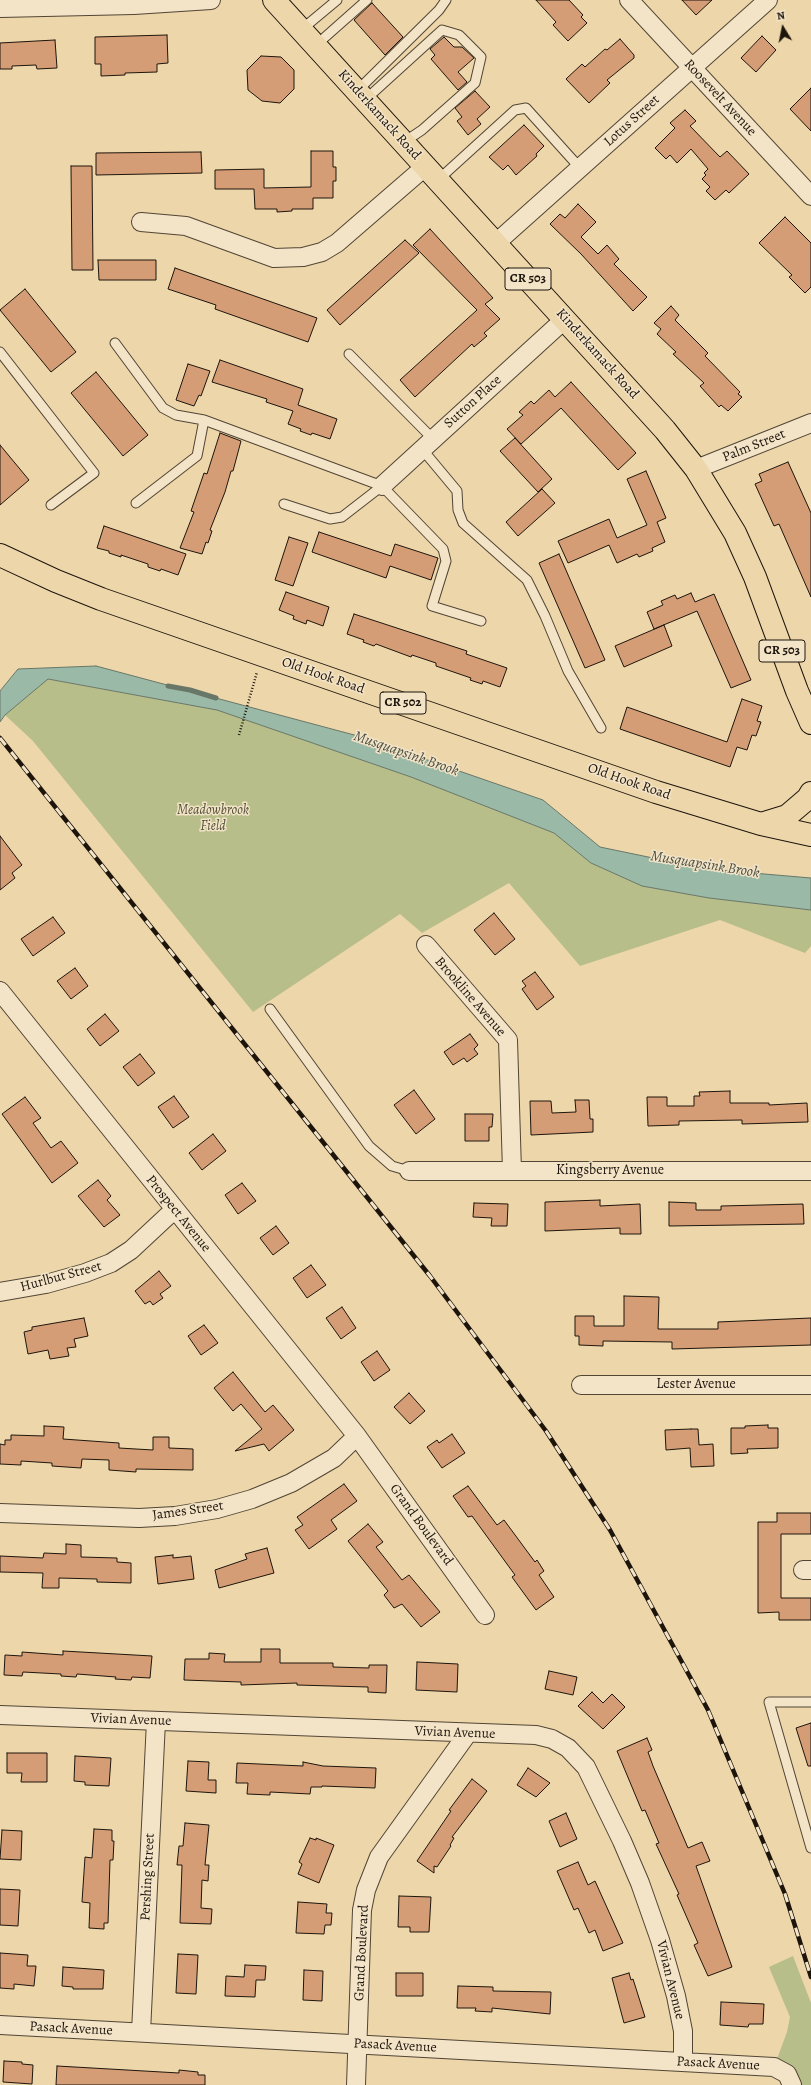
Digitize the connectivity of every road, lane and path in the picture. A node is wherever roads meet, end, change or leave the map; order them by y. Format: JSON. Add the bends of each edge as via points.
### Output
{"nodes":[{"id":1,"x":211,"y":0,"type":"edge"},
{"id":2,"x":274,"y":0,"type":"edge"},
{"id":3,"x":337,"y":0,"type":"edge"},
{"id":4,"x":367,"y":0,"type":"edge"},
{"id":5,"x":446,"y":0,"type":"edge"},
{"id":6,"x":629,"y":0,"type":"edge"},
{"id":7,"x":768,"y":0,"type":"edge"},
{"id":8,"x":132,"y":3,"type":"edge"},
{"id":9,"x":0,"y":8,"type":"edge"},
{"id":10,"x":308,"y":38,"type":"junction"},
{"id":11,"x":692,"y":68,"type":"junction"},
{"id":12,"x":361,"y":95,"type":"junction"},
{"id":13,"x":404,"y":142,"type":"junction"},
{"id":14,"x":580,"y":168,"type":"junction"},
{"id":15,"x":432,"y":173,"type":"junction"},
{"id":16,"x":811,"y":196,"type":"edge"},
{"id":17,"x":141,"y":222,"type":"dead end"},
{"id":18,"x":496,"y":243,"type":"junction"},
{"id":19,"x":565,"y":319,"type":"junction"},
{"id":20,"x":115,"y":343,"type":"dead end"},
{"id":21,"x":0,"y":352,"type":"edge"},
{"id":22,"x":349,"y":354,"type":"dead end"},
{"id":23,"x":204,"y":420,"type":"junction"},
{"id":24,"x":811,"y":423,"type":"edge"},
{"id":25,"x":428,"y":444,"type":"junction"},
{"id":26,"x":696,"y":469,"type":"junction"},
{"id":27,"x":382,"y":486,"type":"junction"},
{"id":28,"x":136,"y":503,"type":"dead end"},
{"id":29,"x":284,"y":504,"type":"dead end"},
{"id":30,"x":51,"y":505,"type":"dead end"},
{"id":31,"x":0,"y":555,"type":"edge"},
{"id":32,"x":481,"y":621,"type":"dead end"},
{"id":33,"x":263,"y":655,"type":"junction"},
{"id":34,"x":811,"y":723,"type":"edge"},
{"id":35,"x":601,"y":728,"type":"dead end"},
{"id":36,"x":239,"y":735,"type":"dead end"},
{"id":37,"x":811,"y":793,"type":"edge"},
{"id":38,"x":761,"y":824,"type":"junction"},
{"id":39,"x":811,"y":835,"type":"edge"},
{"id":40,"x":426,"y":945,"type":"dead end"},
{"id":41,"x":0,"y":992,"type":"edge"},
{"id":42,"x":270,"y":1009,"type":"dead end"},
{"id":43,"x":408,"y":1171,"type":"joint"},
{"id":44,"x":512,"y":1171,"type":"junction"},
{"id":45,"x":811,"y":1171,"type":"edge"},
{"id":46,"x":175,"y":1209,"type":"junction"},
{"id":47,"x":0,"y":1292,"type":"edge"},
{"id":48,"x":581,"y":1385,"type":"dead end"},
{"id":49,"x":811,"y":1385,"type":"edge"},
{"id":50,"x":357,"y":1436,"type":"junction"},
{"id":51,"x":0,"y":1513,"type":"edge"},
{"id":52,"x":486,"y":1615,"type":"dead end"},
{"id":53,"x":811,"y":1702,"type":"edge"},
{"id":54,"x":0,"y":1715,"type":"edge"},
{"id":55,"x":156,"y":1721,"type":"junction"},
{"id":56,"x":468,"y":1733,"type":"junction"},
{"id":57,"x":811,"y":1848,"type":"edge"},
{"id":58,"x":0,"y":2025,"type":"edge"},
{"id":59,"x":141,"y":2032,"type":"junction"},
{"id":60,"x":358,"y":2044,"type":"junction"},
{"id":61,"x":683,"y":2061,"type":"junction"},
{"id":62,"x":790,"y":2080,"type":"edge"},
{"id":63,"x":356,"y":2085,"type":"edge"}],
"edges":[{"from":1,"to":8,"type":"street"},
{"from":2,"to":10,"type":"main road","name":"Kinderkamack Road","number":"CR 503"},
{"from":3,"to":10,"type":"lane"},
{"from":4,"to":10,"type":"lane"},
{"from":5,"to":12,"type":"lane"},
{"from":6,"to":11,"type":"street","name":"Roosevelt Avenue"},
{"from":7,"to":11,"type":"street","name":"Lotus Street"},
{"from":8,"to":9,"type":"street"},
{"from":10,"to":12,"type":"main road","name":"Kinderkamack Road","number":"CR 503"},
{"from":11,"to":14,"type":"street","name":"Lotus Street"},
{"from":11,"to":16,"type":"street","name":"Roosevelt Avenue"},
{"from":12,"to":13,"type":"main road","name":"Kinderkamack Road","number":"CR 503"},
{"from":12,"to":13,"type":"lane","via":[[442,30],[459,35],[481,57],[475,83],[422,130]]},
{"from":13,"to":15,"type":"main road","name":"Kinderkamack Road","number":"CR 503"},
{"from":14,"to":15,"type":"lane","via":[[526,108],[515,110]]},
{"from":14,"to":18,"type":"street","name":"Lotus Street"},
{"from":15,"to":17,"type":"street","via":[[337,243],[322,252],[303,257],[274,258],[186,226]]},
{"from":15,"to":18,"type":"main road","name":"Kinderkamack Road","number":"CR 503"},
{"from":18,"to":19,"type":"main road","name":"Kinderkamack Road","number":"CR 503"},
{"from":19,"to":25,"type":"street","name":"Sutton Place"},
{"from":19,"to":26,"type":"main road","name":"Kinderkamack Road","number":"CR 503","via":[[665,430]]},
{"from":20,"to":23,"type":"lane","via":[[163,408],[176,415]]},
{"from":21,"to":30,"type":"lane","via":[[94,472]]},
{"from":22,"to":25,"type":"lane"},
{"from":23,"to":27,"type":"lane"},
{"from":23,"to":28,"type":"lane","via":[[196,456]]},
{"from":24,"to":26,"type":"street","name":"Palm Street"},
{"from":25,"to":27,"type":"street","name":"Sutton Place"},
{"from":25,"to":35,"type":"lane","via":[[457,491],[458,510],[463,523],[527,580],[568,672]]},
{"from":26,"to":34,"type":"main road","name":"Kinderkamack Road","number":"CR 503","via":[[735,533],[755,577]]},
{"from":27,"to":29,"type":"lane","via":[[342,517],[330,519]]},
{"from":27,"to":32,"type":"lane","via":[[443,549],[446,561],[432,606]]},
{"from":31,"to":33,"type":"main road","name":"Old Hook Road","number":"CR 502","via":[[101,599]]},
{"from":33,"to":36,"type":"path"},
{"from":33,"to":38,"type":"main road","name":"Old Hook Road","number":"CR 502","via":[[656,792]]},
{"from":37,"to":38,"type":"main road","via":[[788,816]]},
{"from":38,"to":39,"type":"main road","name":"Old Hook Road","number":"CR 502"},
{"from":40,"to":44,"type":"street","name":"Brookline Avenue","via":[[508,1040]]},
{"from":41,"to":46,"type":"street","name":"Prospect Avenue"},
{"from":42,"to":43,"type":"lane","via":[[369,1146],[392,1166]]},
{"from":43,"to":44,"type":"street","name":"Kingsberry Avenue"},
{"from":44,"to":45,"type":"street","name":"Kingsberry Avenue"},
{"from":46,"to":47,"type":"street","name":"Hurlbut Street","via":[[131,1250],[111,1263],[46,1284]]},
{"from":46,"to":50,"type":"street","name":"Prospect Avenue"},
{"from":48,"to":49,"type":"street","name":"Lester Avenue"},
{"from":50,"to":51,"type":"street","name":"James Street","via":[[334,1458],[291,1483],[252,1499],[217,1509],[175,1516],[139,1518]]},
{"from":50,"to":52,"type":"street","name":"Grand Boulevard"},
{"from":53,"to":57,"type":"lane","via":[[769,1702]]},
{"from":54,"to":55,"type":"street","name":"Vivian Avenue"},
{"from":55,"to":56,"type":"street","name":"Vivian Avenue"},
{"from":55,"to":59,"type":"street","name":"Pershing Street"},
{"from":56,"to":60,"type":"street","name":"Grand Boulevard","via":[[379,1857],[366,1890],[362,1910]]},
{"from":56,"to":61,"type":"street","name":"Vivian Avenue","via":[[536,1735],[552,1739],[568,1748],[586,1767],[625,1848],[660,1940],[683,2031]]},
{"from":58,"to":59,"type":"street","name":"Pasack Avenue"},
{"from":59,"to":60,"type":"street","name":"Pasack Avenue"},
{"from":60,"to":61,"type":"street","name":"Pasack Avenue"},
{"from":60,"to":63,"type":"street","name":"Grand Boulevard"},
{"from":61,"to":62,"type":"street","name":"Pasack Avenue","via":[[774,2067]]}]}
